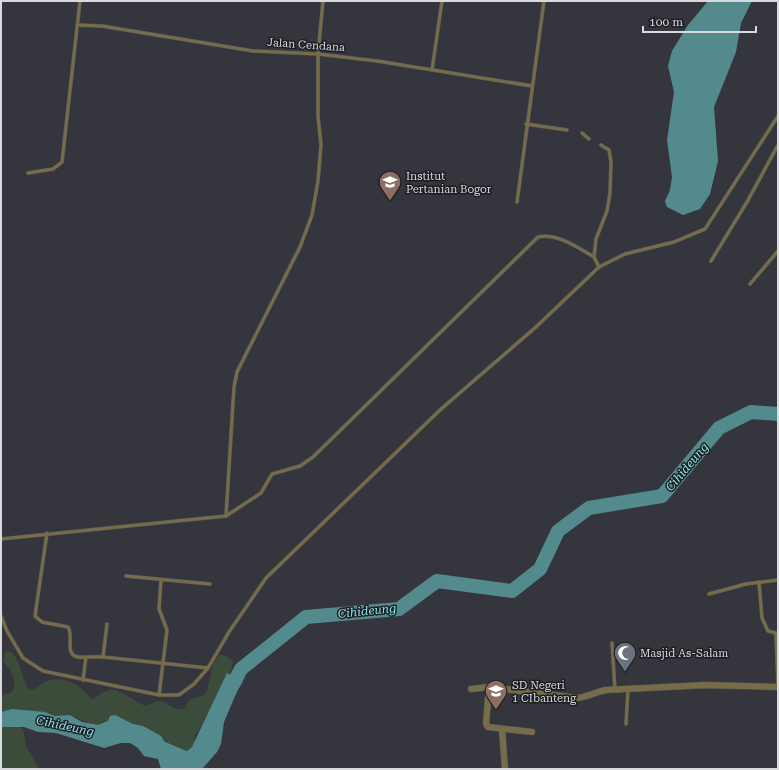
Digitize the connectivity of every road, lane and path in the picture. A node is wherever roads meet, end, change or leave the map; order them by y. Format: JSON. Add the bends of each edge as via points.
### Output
{"nodes":[{"id":1,"x":80,"y":1,"type":"edge"},
{"id":2,"x":324,"y":1,"type":"edge"},
{"id":3,"x":442,"y":1,"type":"edge"},
{"id":4,"x":544,"y":1,"type":"edge"},
{"id":5,"x":78,"y":25,"type":"junction"},
{"id":6,"x":318,"y":54,"type":"junction"},
{"id":7,"x":432,"y":70,"type":"junction"},
{"id":8,"x":532,"y":86,"type":"junction"},
{"id":9,"x":778,"y":116,"type":"edge"},
{"id":10,"x":526,"y":124,"type":"junction"},
{"id":11,"x":567,"y":130,"type":"dead end"},
{"id":12,"x":582,"y":133,"type":"dead end"},
{"id":13,"x":589,"y":139,"type":"dead end"},
{"id":14,"x":601,"y":145,"type":"dead end"},
{"id":15,"x":778,"y":145,"type":"edge"},
{"id":16,"x":28,"y":173,"type":"dead end"},
{"id":17,"x":517,"y":202,"type":"dead end"},
{"id":18,"x":778,"y":251,"type":"edge"},
{"id":19,"x":594,"y":257,"type":"junction"},
{"id":20,"x":711,"y":261,"type":"dead end"},
{"id":21,"x":599,"y":266,"type":"junction"},
{"id":22,"x":750,"y":284,"type":"dead end"},
{"id":23,"x":226,"y":516,"type":"junction"},
{"id":24,"x":47,"y":533,"type":"junction"},
{"id":25,"x":1,"y":539,"type":"edge"},
{"id":26,"x":126,"y":576,"type":"dead end"},
{"id":27,"x":161,"y":580,"type":"junction"},
{"id":28,"x":778,"y":580,"type":"edge"},
{"id":29,"x":759,"y":582,"type":"junction"},
{"id":30,"x":210,"y":584,"type":"dead end"},
{"id":31,"x":709,"y":594,"type":"dead end"},
{"id":32,"x":1,"y":616,"type":"edge"},
{"id":33,"x":107,"y":624,"type":"dead end"},
{"id":34,"x":612,"y":643,"type":"dead end"},
{"id":35,"x":86,"y":657,"type":"junction"},
{"id":36,"x":103,"y":657,"type":"junction"},
{"id":37,"x":162,"y":664,"type":"junction"},
{"id":38,"x":208,"y":668,"type":"junction"},
{"id":39,"x":83,"y":680,"type":"junction"},
{"id":40,"x":778,"y":686,"type":"edge"},
{"id":41,"x":489,"y":687,"type":"junction"},
{"id":42,"x":471,"y":689,"type":"dead end"},
{"id":43,"x":615,"y":690,"type":"junction"},
{"id":44,"x":628,"y":690,"type":"junction"},
{"id":45,"x":159,"y":695,"type":"junction"},
{"id":46,"x":626,"y":724,"type":"dead end"},
{"id":47,"x":502,"y":729,"type":"junction"},
{"id":48,"x":532,"y":732,"type":"dead end"},
{"id":49,"x":505,"y":769,"type":"edge"}],
"edges":[{"from":1,"to":5,"type":"lane"},
{"from":2,"to":6,"type":"lane"},
{"from":3,"to":7,"type":"lane"},
{"from":4,"to":8,"type":"lane"},
{"from":5,"to":6,"type":"lane","name":"Jalan Cendana","via":[[102,26],[253,51]]},
{"from":5,"to":16,"type":"lane","via":[[62,162],[53,169]]},
{"from":6,"to":7,"type":"lane","name":"Jalan Cendana"},
{"from":6,"to":23,"type":"lane","via":[[318,116],[321,146],[312,215],[300,247],[237,372]]},
{"from":7,"to":8,"type":"lane","name":"Jalan Cendana"},
{"from":8,"to":10,"type":"lane"},
{"from":9,"to":21,"type":"lane","via":[[705,229],[674,242],[625,254]]},
{"from":10,"to":11,"type":"lane"},
{"from":10,"to":17,"type":"lane"},
{"from":12,"to":13,"type":"lane"},
{"from":14,"to":19,"type":"lane","via":[[610,153],[610,193],[607,211],[596,239]]},
{"from":15,"to":20,"type":"lane"},
{"from":18,"to":22,"type":"lane"},
{"from":19,"to":21,"type":"lane"},
{"from":19,"to":23,"type":"lane","via":[[555,237],[538,237],[313,457],[300,466],[272,474],[261,493]]},
{"from":21,"to":38,"type":"lane","via":[[536,328],[440,410],[266,578],[241,612]]},
{"from":23,"to":24,"type":"lane"},
{"from":24,"to":25,"type":"lane"},
{"from":24,"to":35,"type":"lane","via":[[35,616],[42,622],[68,627],[71,631],[71,653],[77,657]]},
{"from":26,"to":27,"type":"lane"},
{"from":27,"to":30,"type":"lane"},
{"from":27,"to":37,"type":"lane","via":[[159,609],[167,630]]},
{"from":28,"to":29,"type":"lane"},
{"from":29,"to":31,"type":"lane"},
{"from":29,"to":40,"type":"lane","via":[[764,624],[768,631],[776,633]]},
{"from":32,"to":39,"type":"lane","via":[[23,658],[50,674]]},
{"from":33,"to":36,"type":"lane"},
{"from":34,"to":43,"type":"lane"},
{"from":35,"to":36,"type":"lane"},
{"from":35,"to":39,"type":"lane"},
{"from":36,"to":37,"type":"lane"},
{"from":37,"to":38,"type":"lane"},
{"from":37,"to":45,"type":"lane"},
{"from":38,"to":45,"type":"lane","via":[[185,692],[179,695]]},
{"from":39,"to":45,"type":"lane"},
{"from":40,"to":44,"type":"street","via":[[706,685]]},
{"from":41,"to":42,"type":"street"},
{"from":41,"to":43,"type":"street","via":[[577,698]]},
{"from":41,"to":47,"type":"street","via":[[486,724],[488,727]]},
{"from":43,"to":44,"type":"street"},
{"from":44,"to":46,"type":"lane"},
{"from":47,"to":48,"type":"street"},
{"from":47,"to":49,"type":"street"}]}
